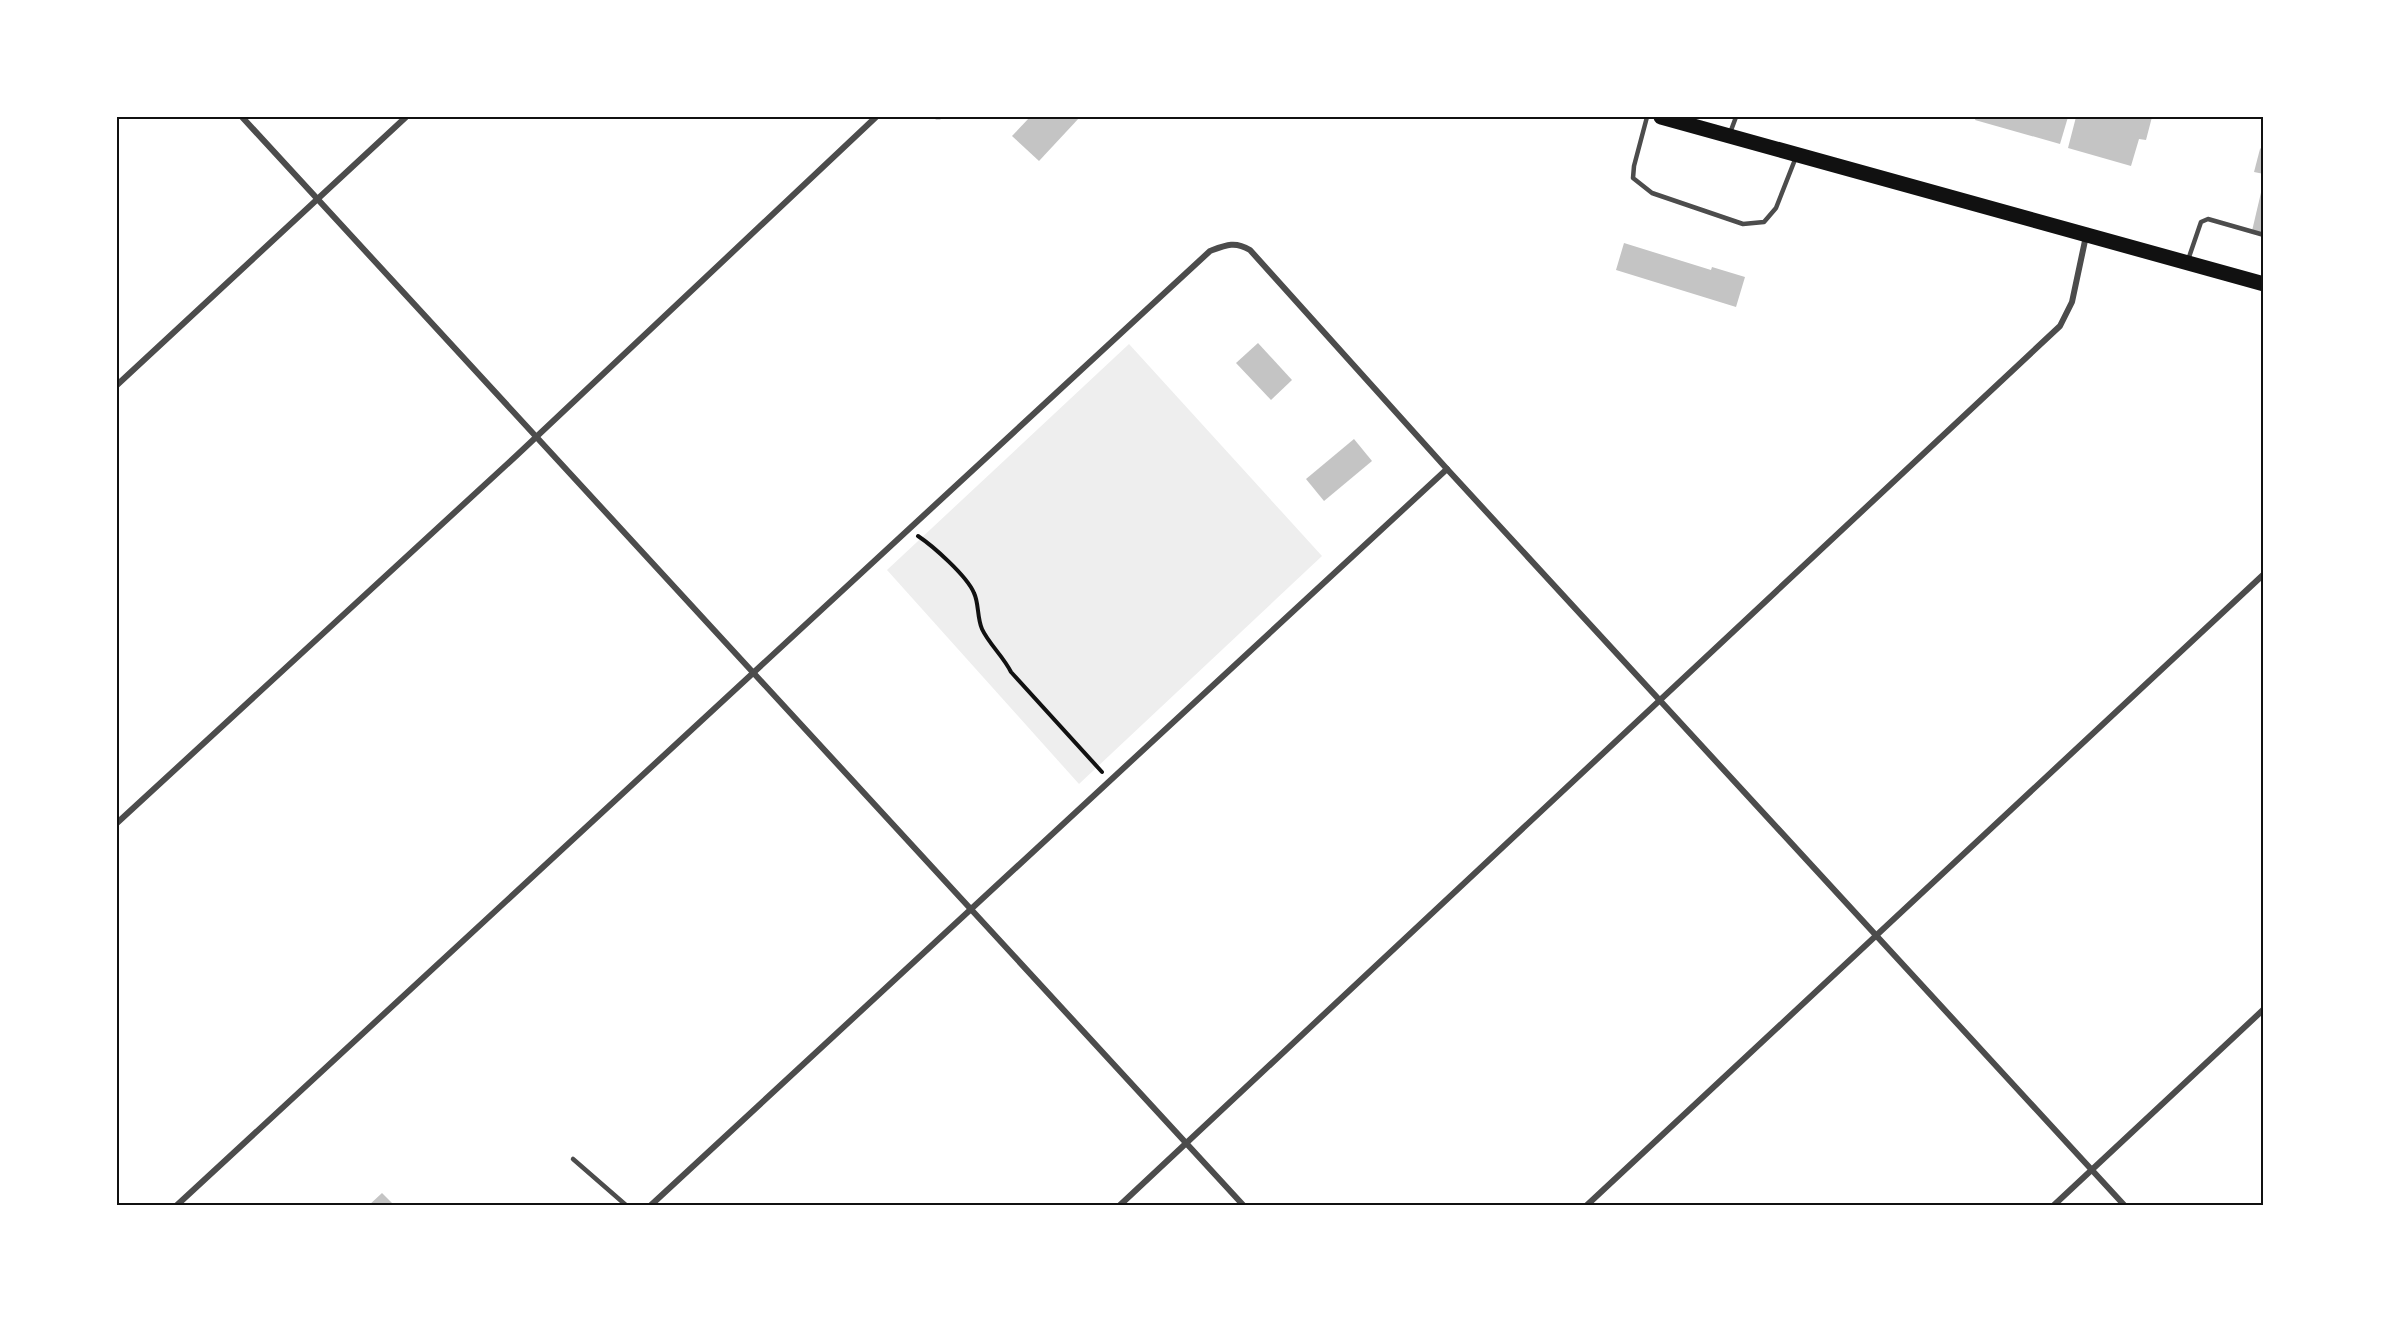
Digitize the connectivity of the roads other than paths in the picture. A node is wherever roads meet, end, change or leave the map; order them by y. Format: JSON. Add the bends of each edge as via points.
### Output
{"nodes":[{"id":1,"x":242,"y":117,"type":"edge"},
{"id":2,"x":406,"y":117,"type":"edge"},
{"id":3,"x":876,"y":117,"type":"edge"},
{"id":4,"x":1647,"y":117,"type":"edge"},
{"id":5,"x":1661,"y":117,"type":"edge"},
{"id":6,"x":1736,"y":117,"type":"edge"},
{"id":7,"x":1729,"y":136,"type":"junction"},
{"id":8,"x":1797,"y":155,"type":"junction"},
{"id":9,"x":318,"y":199,"type":"junction"},
{"id":10,"x":2086,"y":235,"type":"junction"},
{"id":11,"x":2264,"y":235,"type":"edge"},
{"id":12,"x":2187,"y":263,"type":"junction"},
{"id":13,"x":2264,"y":284,"type":"edge"},
{"id":14,"x":117,"y":385,"type":"edge"},
{"id":15,"x":536,"y":437,"type":"junction"},
{"id":16,"x":1447,"y":470,"type":"junction"},
{"id":17,"x":2264,"y":573,"type":"edge"},
{"id":18,"x":754,"y":671,"type":"junction"},
{"id":19,"x":1662,"y":700,"type":"junction"},
{"id":20,"x":117,"y":823,"type":"edge"},
{"id":21,"x":971,"y":908,"type":"junction"},
{"id":22,"x":1875,"y":935,"type":"junction"},
{"id":23,"x":2264,"y":1009,"type":"edge"},
{"id":24,"x":1186,"y":1143,"type":"junction"},
{"id":25,"x":573,"y":1159,"type":"dead end"},
{"id":26,"x":2092,"y":1170,"type":"junction"},
{"id":27,"x":176,"y":1206,"type":"edge"},
{"id":28,"x":627,"y":1206,"type":"edge"},
{"id":29,"x":650,"y":1206,"type":"edge"},
{"id":30,"x":1119,"y":1206,"type":"edge"},
{"id":31,"x":1244,"y":1206,"type":"edge"},
{"id":32,"x":1586,"y":1206,"type":"edge"},
{"id":33,"x":2053,"y":1206,"type":"edge"},
{"id":34,"x":2125,"y":1206,"type":"edge"}],
"edges":[{"from":1,"to":9,"type":"street"},
{"from":2,"to":9,"type":"street"},
{"from":3,"to":15,"type":"street"},
{"from":4,"to":8,"type":"lane","via":[[1634,178],[1652,193],[1743,224],[1764,222],[1776,208]]},
{"from":5,"to":7,"type":"main road"},
{"from":6,"to":7,"type":"lane"},
{"from":7,"to":8,"type":"main road"},
{"from":8,"to":10,"type":"main road"},
{"from":9,"to":14,"type":"street"},
{"from":9,"to":15,"type":"street"},
{"from":10,"to":12,"type":"main road"},
{"from":10,"to":19,"type":"street","via":[[2072,302],[2060,326]]},
{"from":11,"to":12,"type":"lane","via":[[2208,219],[2201,222]]},
{"from":12,"to":13,"type":"main road"},
{"from":15,"to":18,"type":"street"},
{"from":15,"to":20,"type":"street"},
{"from":16,"to":18,"type":"street","via":[[1250,250],[1230,244],[1210,251]]},
{"from":16,"to":19,"type":"street"},
{"from":16,"to":21,"type":"street"},
{"from":17,"to":22,"type":"street"},
{"from":18,"to":21,"type":"street"},
{"from":18,"to":27,"type":"street"},
{"from":19,"to":22,"type":"street"},
{"from":19,"to":24,"type":"street"},
{"from":21,"to":24,"type":"street"},
{"from":21,"to":29,"type":"street"},
{"from":22,"to":26,"type":"street"},
{"from":22,"to":32,"type":"street"},
{"from":23,"to":26,"type":"street"},
{"from":24,"to":30,"type":"street"},
{"from":24,"to":31,"type":"street"},
{"from":25,"to":28,"type":"lane"},
{"from":26,"to":33,"type":"street"},
{"from":26,"to":34,"type":"street"}]}
